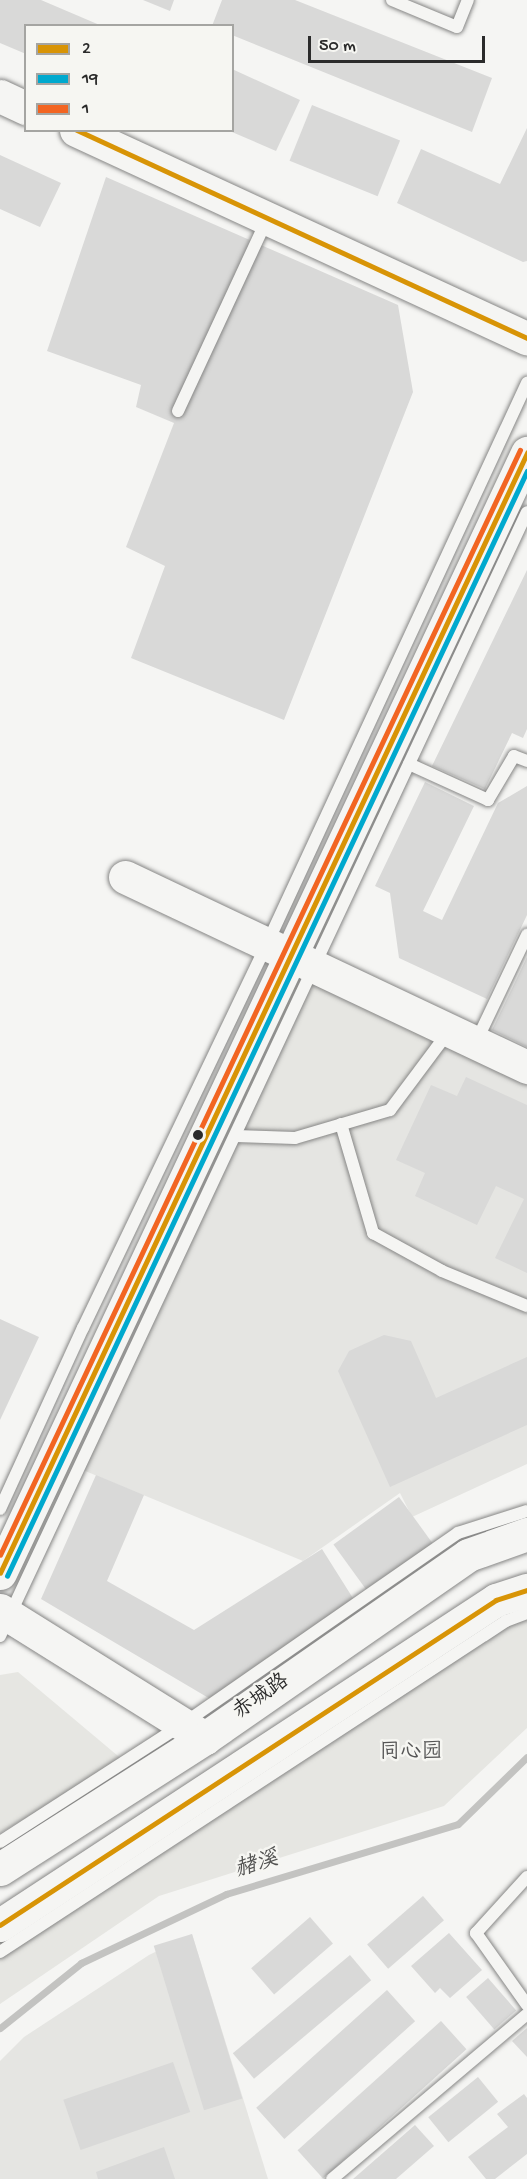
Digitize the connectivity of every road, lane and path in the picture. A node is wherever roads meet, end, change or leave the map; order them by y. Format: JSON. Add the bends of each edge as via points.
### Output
{"nodes":[{"id":1,"x":392,"y":0,"type":"edge"},
{"id":2,"x":468,"y":0,"type":"edge"},
{"id":3,"x":0,"y":96,"type":"edge"},
{"id":4,"x":24,"y":107,"type":"edge"},
{"id":5,"x":79,"y":132,"type":"edge"},
{"id":6,"x":267,"y":218,"type":"junction"},
{"id":7,"x":527,"y":338,"type":"edge"},
{"id":8,"x":527,"y":383,"type":"edge"},
{"id":9,"x":178,"y":411,"type":"dead end"},
{"id":10,"x":527,"y":453,"type":"edge"},
{"id":11,"x":527,"y":512,"type":"edge"},
{"id":12,"x":527,"y":760,"type":"edge"},
{"id":13,"x":409,"y":764,"type":"junction"},
{"id":14,"x":124,"y":877,"type":"dead end"},
{"id":15,"x":527,"y":935,"type":"edge"},
{"id":16,"x":291,"y":957,"type":"junction"},
{"id":17,"x":462,"y":1037,"type":"junction"},
{"id":18,"x":527,"y":1067,"type":"edge"},
{"id":19,"x":341,"y":1124,"type":"junction"},
{"id":20,"x":236,"y":1136,"type":"junction"},
{"id":21,"x":527,"y":1306,"type":"edge"},
{"id":22,"x":0,"y":1509,"type":"edge"},
{"id":23,"x":527,"y":1510,"type":"edge"},
{"id":24,"x":527,"y":1534,"type":"edge"},
{"id":25,"x":0,"y":1573,"type":"edge"},
{"id":26,"x":527,"y":1590,"type":"edge"},
{"id":27,"x":527,"y":1613,"type":"edge"},
{"id":28,"x":3,"y":1621,"type":"edge"},
{"id":29,"x":194,"y":1731,"type":"junction"},
{"id":30,"x":0,"y":1842,"type":"edge"},
{"id":31,"x":0,"y":1869,"type":"edge"},
{"id":32,"x":527,"y":1877,"type":"edge"},
{"id":33,"x":0,"y":1926,"type":"edge"},
{"id":34,"x":0,"y":1952,"type":"edge"},
{"id":35,"x":527,"y":2005,"type":"edge"},
{"id":36,"x":527,"y":2014,"type":"edge"},
{"id":37,"x":332,"y":2179,"type":"edge"}],
"edges":[{"from":1,"to":2,"type":"lane","via":[[457,27]]},
{"from":3,"to":4,"type":"main road"},
{"from":5,"to":6,"type":"main road"},
{"from":6,"to":7,"type":"main road"},
{"from":6,"to":9,"type":"lane"},
{"from":8,"to":16,"type":"lane"},
{"from":10,"to":16,"type":"main road"},
{"from":11,"to":13,"type":"lane"},
{"from":12,"to":13,"type":"lane","via":[[514,756],[488,800]]},
{"from":13,"to":16,"type":"lane"},
{"from":14,"to":16,"type":"main road"},
{"from":15,"to":17,"type":"lane"},
{"from":16,"to":17,"type":"main road"},
{"from":16,"to":20,"type":"lane"},
{"from":16,"to":22,"type":"lane","via":[[82,1328]]},
{"from":16,"to":25,"type":"main road"},
{"from":17,"to":18,"type":"main road"},
{"from":17,"to":19,"type":"lane","via":[[390,1110]]},
{"from":19,"to":20,"type":"lane","via":[[295,1138]]},
{"from":19,"to":21,"type":"lane","via":[[373,1233],[442,1271]]},
{"from":20,"to":28,"type":"lane"},
{"from":23,"to":29,"type":"lane","via":[[458,1533]]},
{"from":24,"to":29,"type":"main road","name":"赤城路","via":[[468,1555]]},
{"from":26,"to":33,"type":"main road","via":[[496,1600]]},
{"from":27,"to":34,"type":"lane","via":[[506,1621]]},
{"from":28,"to":29,"type":"main road"},
{"from":29,"to":30,"type":"lane"},
{"from":29,"to":31,"type":"main road","name":"赤城路"},
{"from":32,"to":35,"type":"lane","via":[[476,1933]]},
{"from":36,"to":37,"type":"lane"}]}
